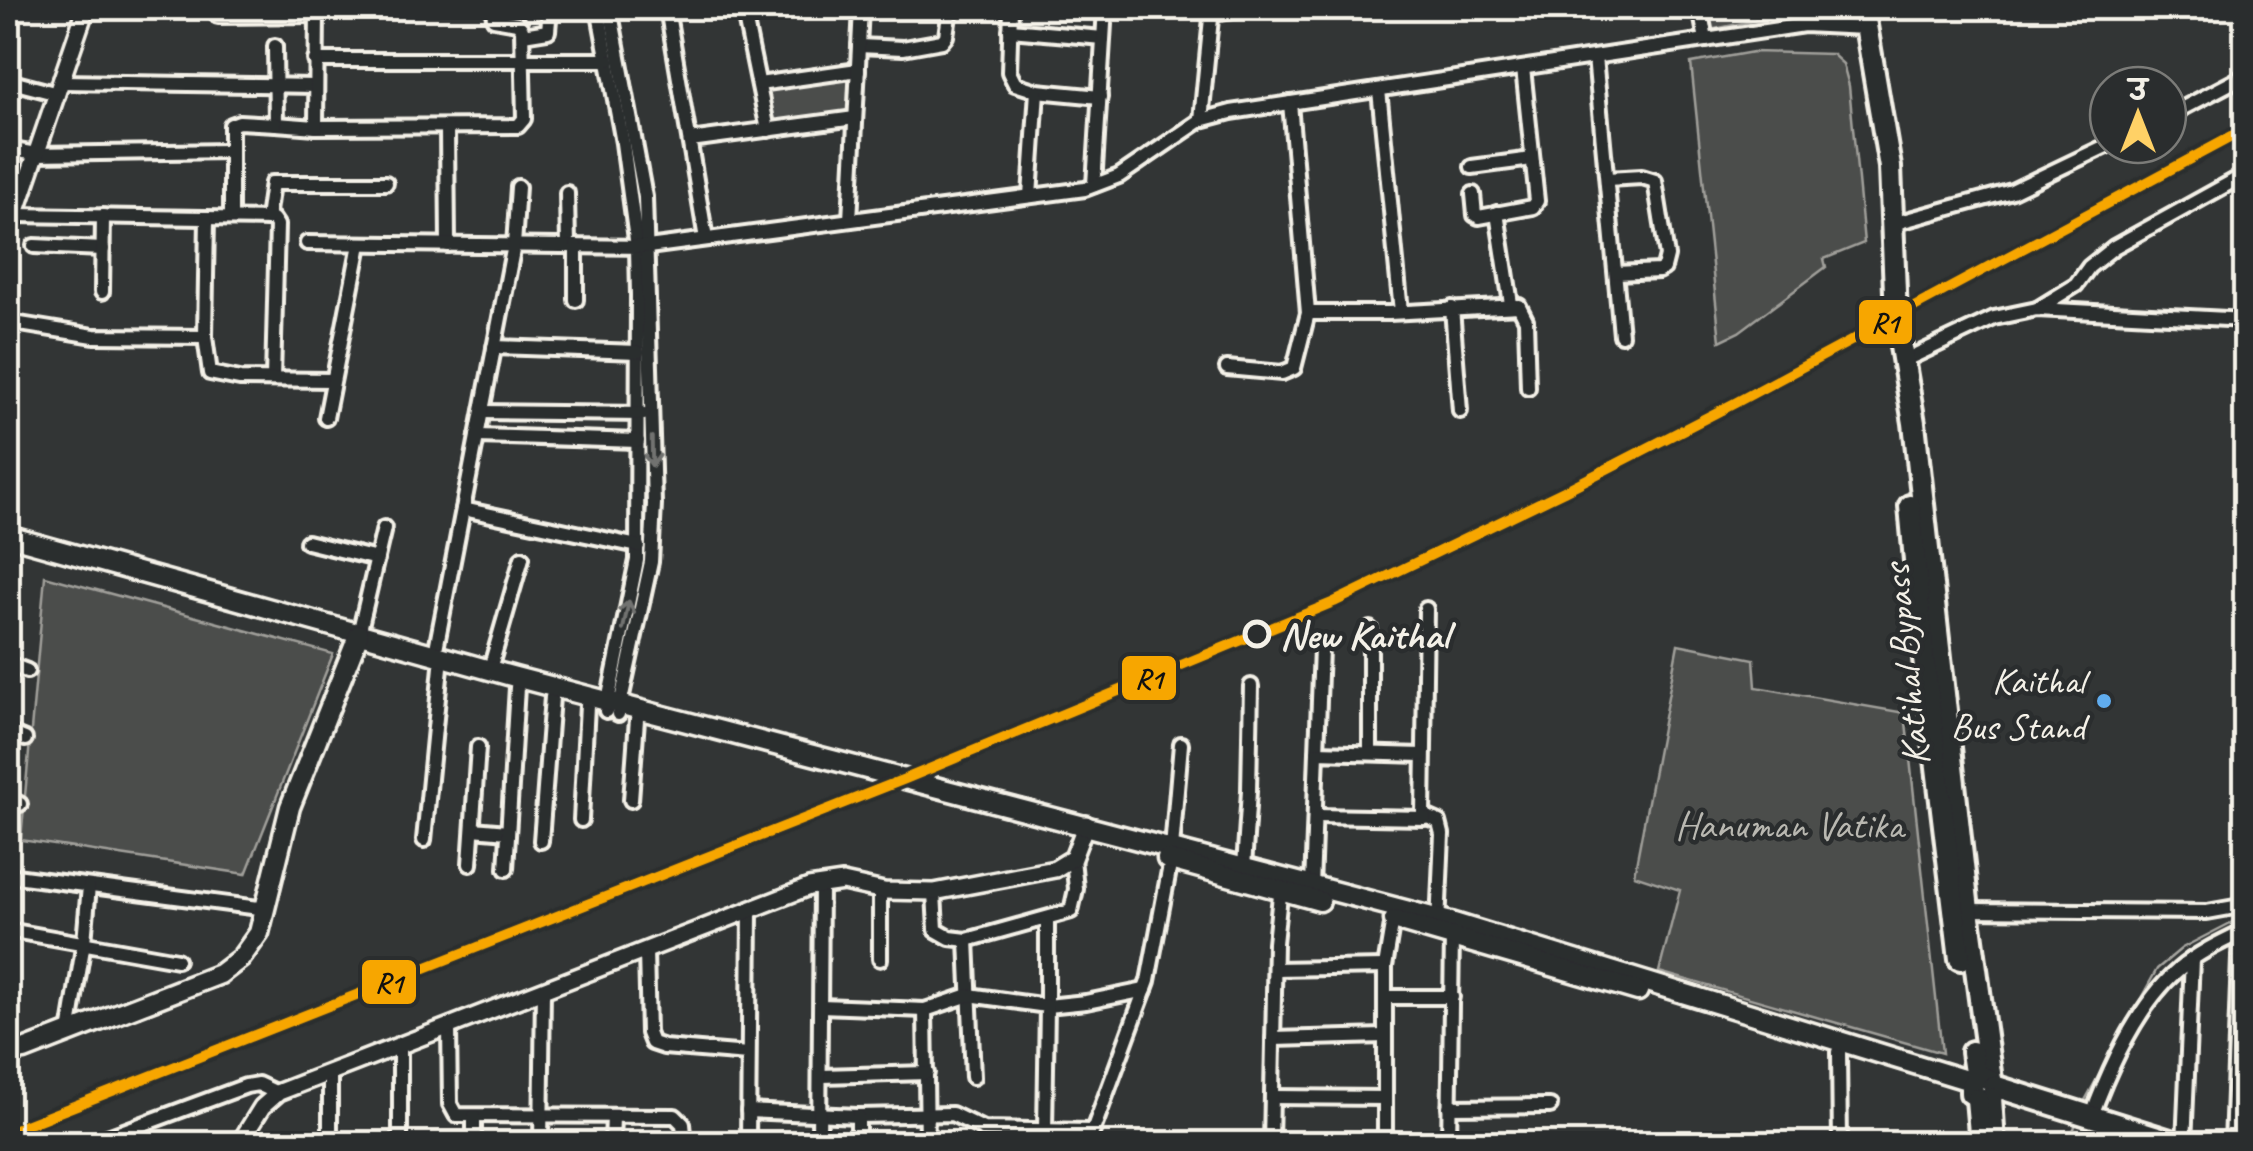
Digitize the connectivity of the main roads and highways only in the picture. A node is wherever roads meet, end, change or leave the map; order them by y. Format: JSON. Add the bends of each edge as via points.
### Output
{"nodes":[{"id":1,"x":1862,"y":14,"type":"edge"},
{"id":2,"x":1903,"y":361,"type":"junction"},
{"id":3,"x":8,"y":536,"type":"edge"},
{"id":4,"x":8,"y":548,"type":"edge"},
{"id":5,"x":227,"y":603,"type":"junction"},
{"id":6,"x":357,"y":638,"type":"junction"},
{"id":7,"x":438,"y":661,"type":"junction"},
{"id":8,"x":613,"y":709,"type":"junction"},
{"id":9,"x":1172,"y":854,"type":"junction"},
{"id":10,"x":1281,"y":885,"type":"junction"},
{"id":11,"x":1443,"y":929,"type":"junction"},
{"id":12,"x":13,"y":1054,"type":"edge"},
{"id":13,"x":1983,"y":1089,"type":"junction"},
{"id":14,"x":2080,"y":1119,"type":"junction"},
{"id":15,"x":1981,"y":1144,"type":"edge"},
{"id":16,"x":1994,"y":1144,"type":"edge"},
{"id":17,"x":2134,"y":1144,"type":"edge"},
{"id":18,"x":2182,"y":1144,"type":"edge"}],
"edges":[{"from":1,"to":2,"type":"main road","name":"Katihal Bypass","via":[[1890,168]]},
{"from":2,"to":13,"type":"main road","name":"Katihal Bypass"},
{"from":2,"to":13,"type":"main road","name":"Katihal Bypass","via":[[1924,659]]},
{"from":3,"to":5,"type":"main road"},
{"from":4,"to":5,"type":"main road"},
{"from":5,"to":6,"type":"main road"},
{"from":6,"to":7,"type":"main road"},
{"from":6,"to":12,"type":"main road","via":[[290,807],[254,943],[220,974]]},
{"from":7,"to":8,"type":"main road","via":[[517,688]]},
{"from":7,"to":8,"type":"main road","via":[[490,670]]},
{"from":8,"to":9,"type":"main road"},
{"from":9,"to":10,"type":"main road"},
{"from":9,"to":10,"type":"main road","via":[[1244,867]]},
{"from":10,"to":11,"type":"main road"},
{"from":10,"to":11,"type":"main road","via":[[1312,886]]},
{"from":11,"to":13,"type":"main road"},
{"from":11,"to":13,"type":"main road","via":[[1839,1052]]},
{"from":13,"to":14,"type":"main road"},
{"from":13,"to":15,"type":"main road","name":"Katihal Bypass"},
{"from":13,"to":16,"type":"main road"},
{"from":14,"to":17,"type":"main road"},
{"from":14,"to":18,"type":"main road"}]}
